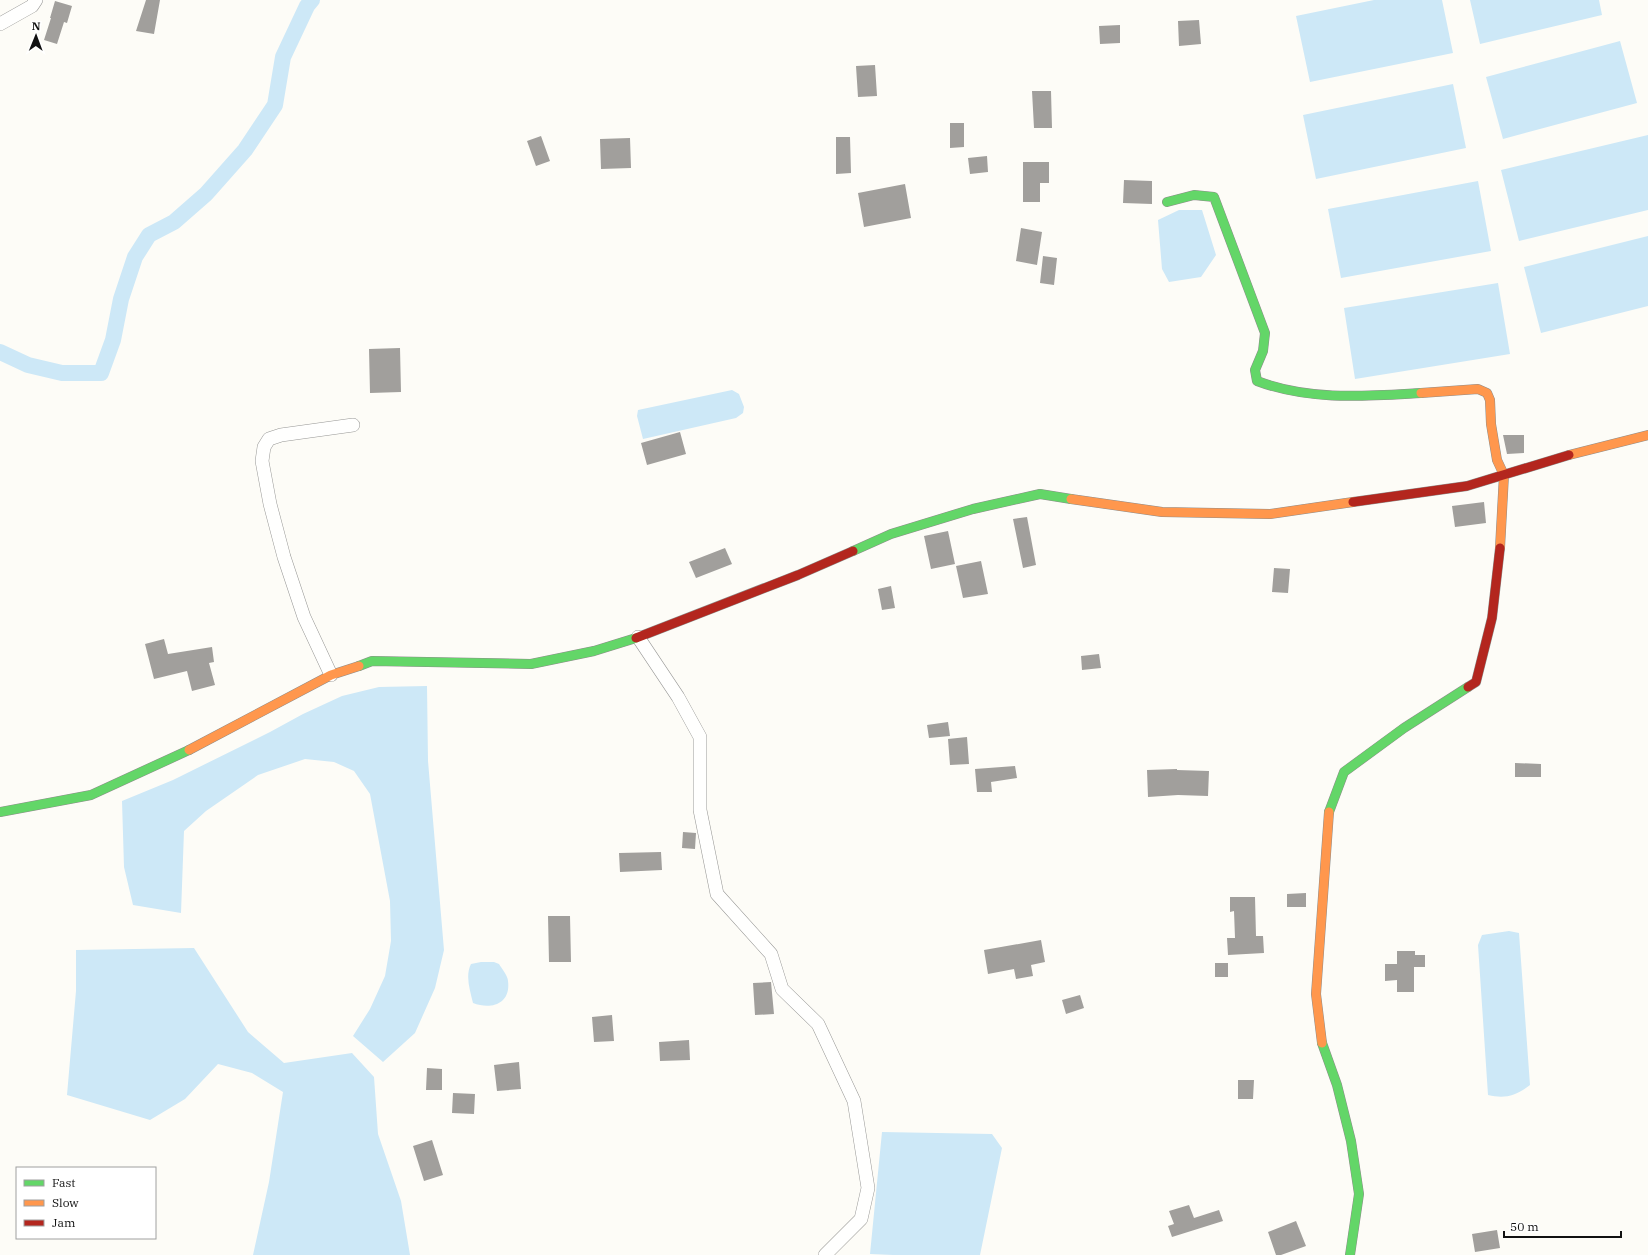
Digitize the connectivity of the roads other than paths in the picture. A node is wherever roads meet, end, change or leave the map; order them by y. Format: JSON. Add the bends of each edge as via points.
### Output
{"nodes":[{"id":1,"x":36,"y":0,"type":"edge"},
{"id":2,"x":0,"y":24,"type":"edge"},
{"id":3,"x":1167,"y":202,"type":"dead end"},
{"id":4,"x":353,"y":425,"type":"dead end"},
{"id":5,"x":1648,"y":435,"type":"edge"},
{"id":6,"x":1504,"y":475,"type":"junction"},
{"id":7,"x":638,"y":637,"type":"junction"},
{"id":8,"x":331,"y":674,"type":"junction"},
{"id":9,"x":0,"y":812,"type":"edge"},
{"id":10,"x":825,"y":1255,"type":"edge"},
{"id":11,"x":1350,"y":1255,"type":"edge"}],
"edges":[{"from":1,"to":2,"type":"street","via":[[32,6]]},
{"from":3,"to":6,"type":"street","via":[[1194,195],[1214,197],[1265,333],[1263,351],[1256,370],[1257,381],[1293,392],[1325,395],[1483,391],[1490,400],[1497,460]]},
{"from":4,"to":8,"type":"street","via":[[269,439],[264,447],[262,461],[270,504],[304,617]]},
{"from":5,"to":6,"type":"street"},
{"from":6,"to":7,"type":"street","via":[[1468,486],[1270,514],[1162,512],[1040,494],[973,509],[891,534],[798,575]]},
{"from":6,"to":11,"type":"street","via":[[1502,532],[1492,618],[1476,682],[1404,728],[1344,772],[1329,809],[1316,994],[1322,1042],[1337,1085],[1351,1141],[1359,1194]]},
{"from":7,"to":8,"type":"street","via":[[594,651],[531,664],[372,662]]},
{"from":7,"to":10,"type":"street","via":[[678,697],[700,737],[700,810],[717,894],[772,954],[782,989],[818,1024],[854,1102],[868,1188],[861,1219]]},
{"from":8,"to":9,"type":"street","via":[[169,760],[91,794]]}]}
